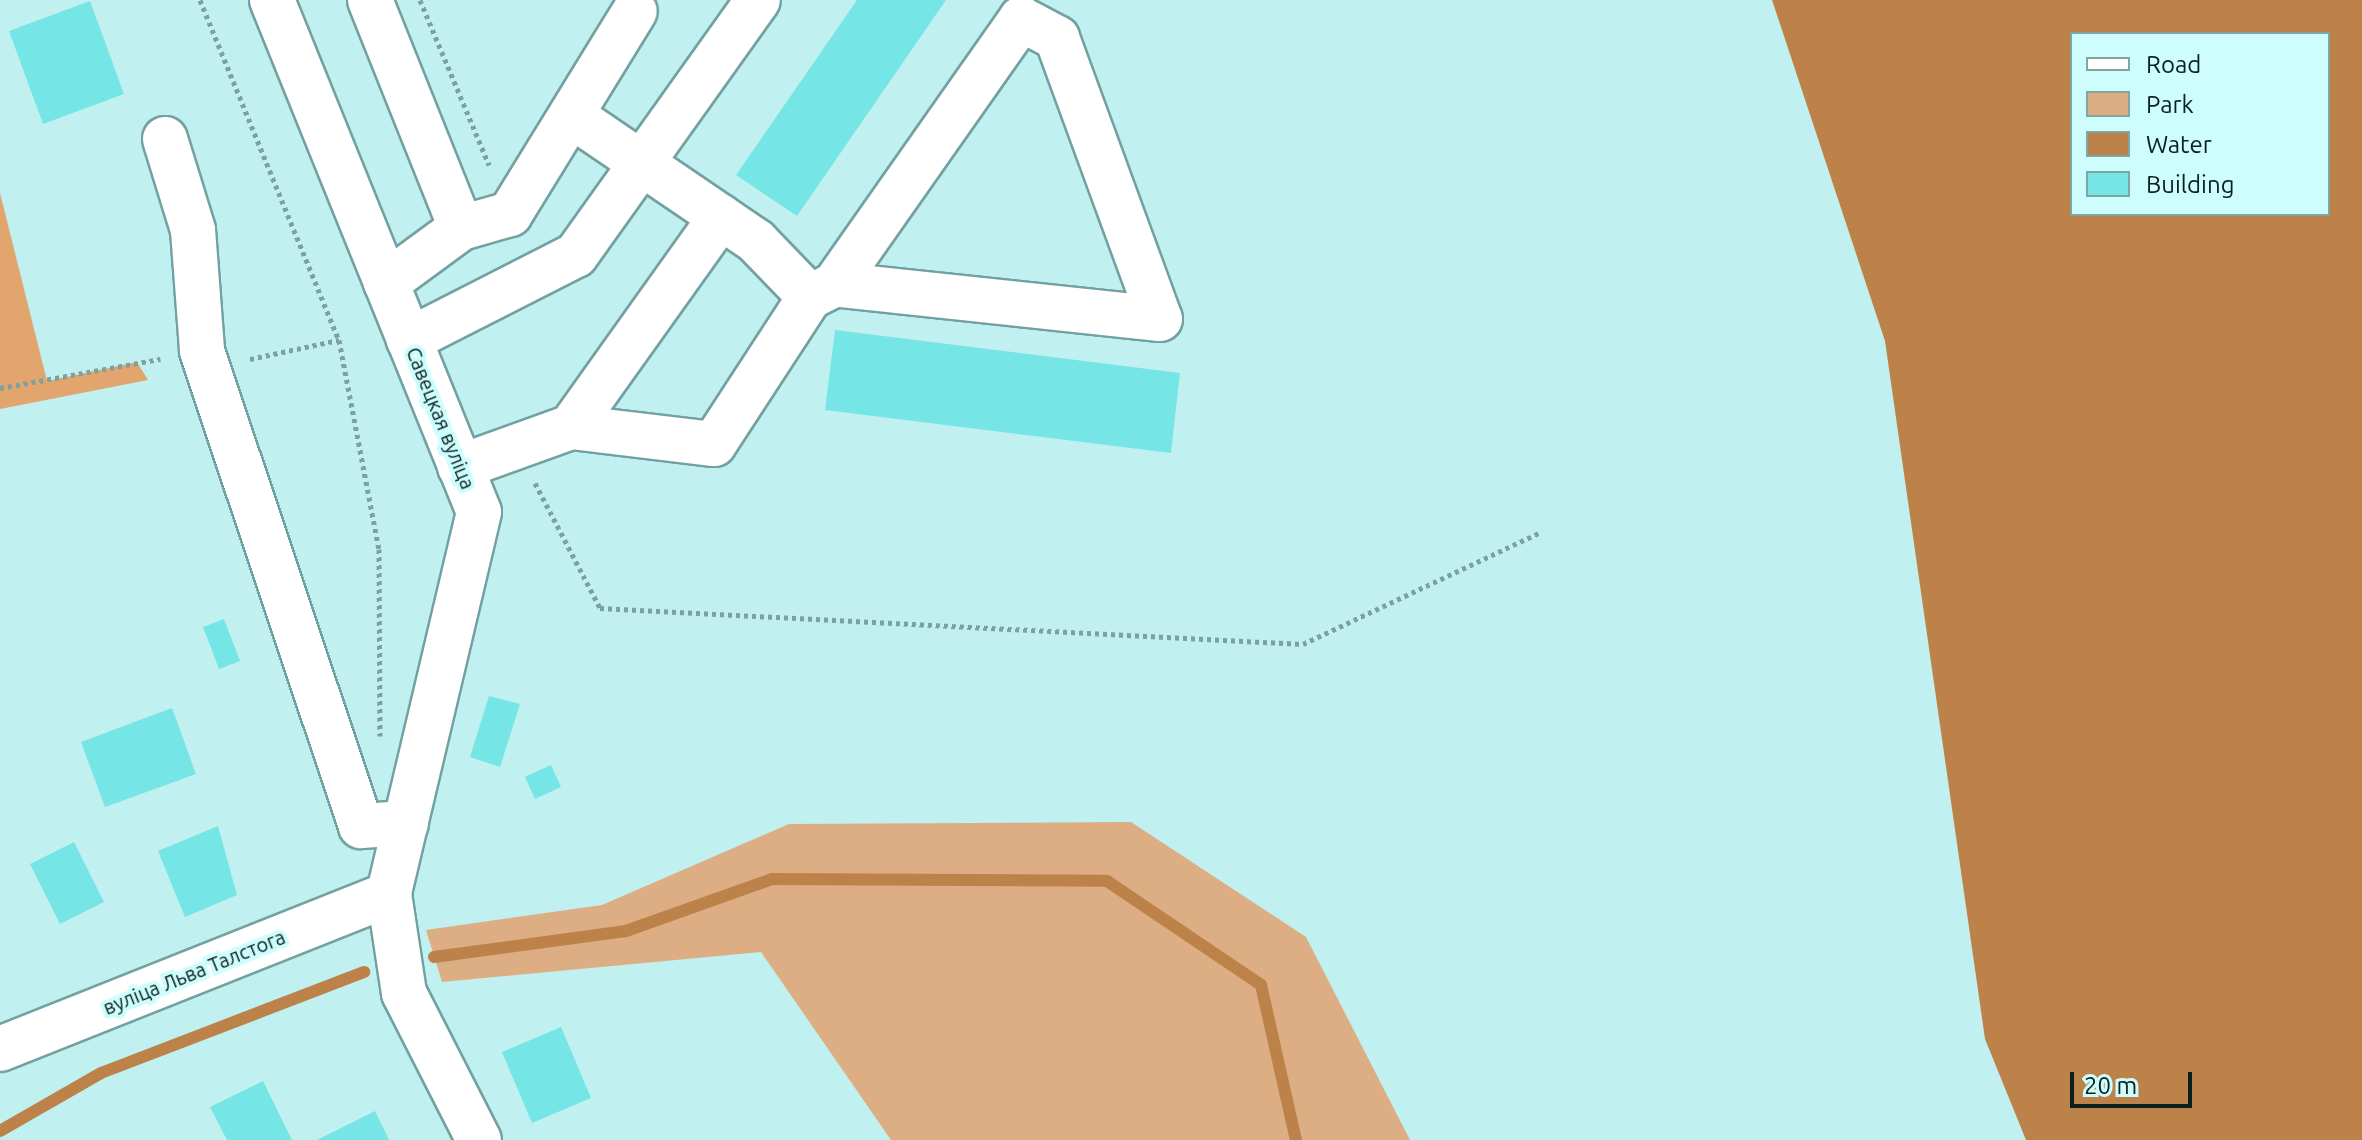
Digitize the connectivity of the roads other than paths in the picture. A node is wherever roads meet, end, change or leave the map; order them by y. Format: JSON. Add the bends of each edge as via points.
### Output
{"nodes":[{"id":1,"x":272,"y":0,"type":"edge"},
{"id":2,"x":370,"y":0,"type":"edge"},
{"id":3,"x":758,"y":0,"type":"edge"},
{"id":4,"x":635,"y":11,"type":"dead end"},
{"id":5,"x":575,"y":118,"type":"junction"},
{"id":6,"x":165,"y":139,"type":"dead end"},
{"id":7,"x":644,"y":162,"type":"junction"},
{"id":8,"x":721,"y":217,"type":"junction"},
{"id":9,"x":461,"y":228,"type":"junction"},
{"id":10,"x":386,"y":283,"type":"junction"},
{"id":11,"x":823,"y":290,"type":"junction"},
{"id":12,"x":409,"y":340,"type":"junction"},
{"id":13,"x":571,"y":427,"type":"junction"},
{"id":14,"x":460,"y":467,"type":"junction"},
{"id":15,"x":406,"y":823,"type":"junction"},
{"id":16,"x":389,"y":894,"type":"junction"},
{"id":17,"x":0,"y":1049,"type":"edge"},
{"id":18,"x":479,"y":1140,"type":"edge"}],
"edges":[{"from":1,"to":10,"type":"street","name":"Савецкая вуліца"},
{"from":2,"to":9,"type":"street"},
{"from":3,"to":7,"type":"street"},
{"from":4,"to":5,"type":"street"},
{"from":5,"to":7,"type":"street"},
{"from":5,"to":9,"type":"street","via":[[510,214]]},
{"from":6,"to":15,"type":"street","via":[[193,230],[206,359],[361,826]]},
{"from":7,"to":8,"type":"street"},
{"from":7,"to":12,"type":"street","via":[[576,255]]},
{"from":8,"to":11,"type":"street"},
{"from":8,"to":13,"type":"street"},
{"from":9,"to":10,"type":"street"},
{"from":10,"to":12,"type":"street","name":"Савецкая вуліца"},
{"from":11,"to":11,"type":"street","via":[[1021,19],[1057,38],[1160,319]]},
{"from":11,"to":13,"type":"street","via":[[714,444]]},
{"from":12,"to":14,"type":"street","name":"Савецкая вуліца"},
{"from":13,"to":14,"type":"street"},
{"from":14,"to":15,"type":"street","name":"Савецкая вуліца","via":[[479,512]]},
{"from":15,"to":16,"type":"street","name":"Савецкая вуліца"},
{"from":16,"to":17,"type":"street","name":"вуліца Льва Талстога"},
{"from":16,"to":18,"type":"street","name":"Савецкая вуліца","via":[[404,993]]}]}
